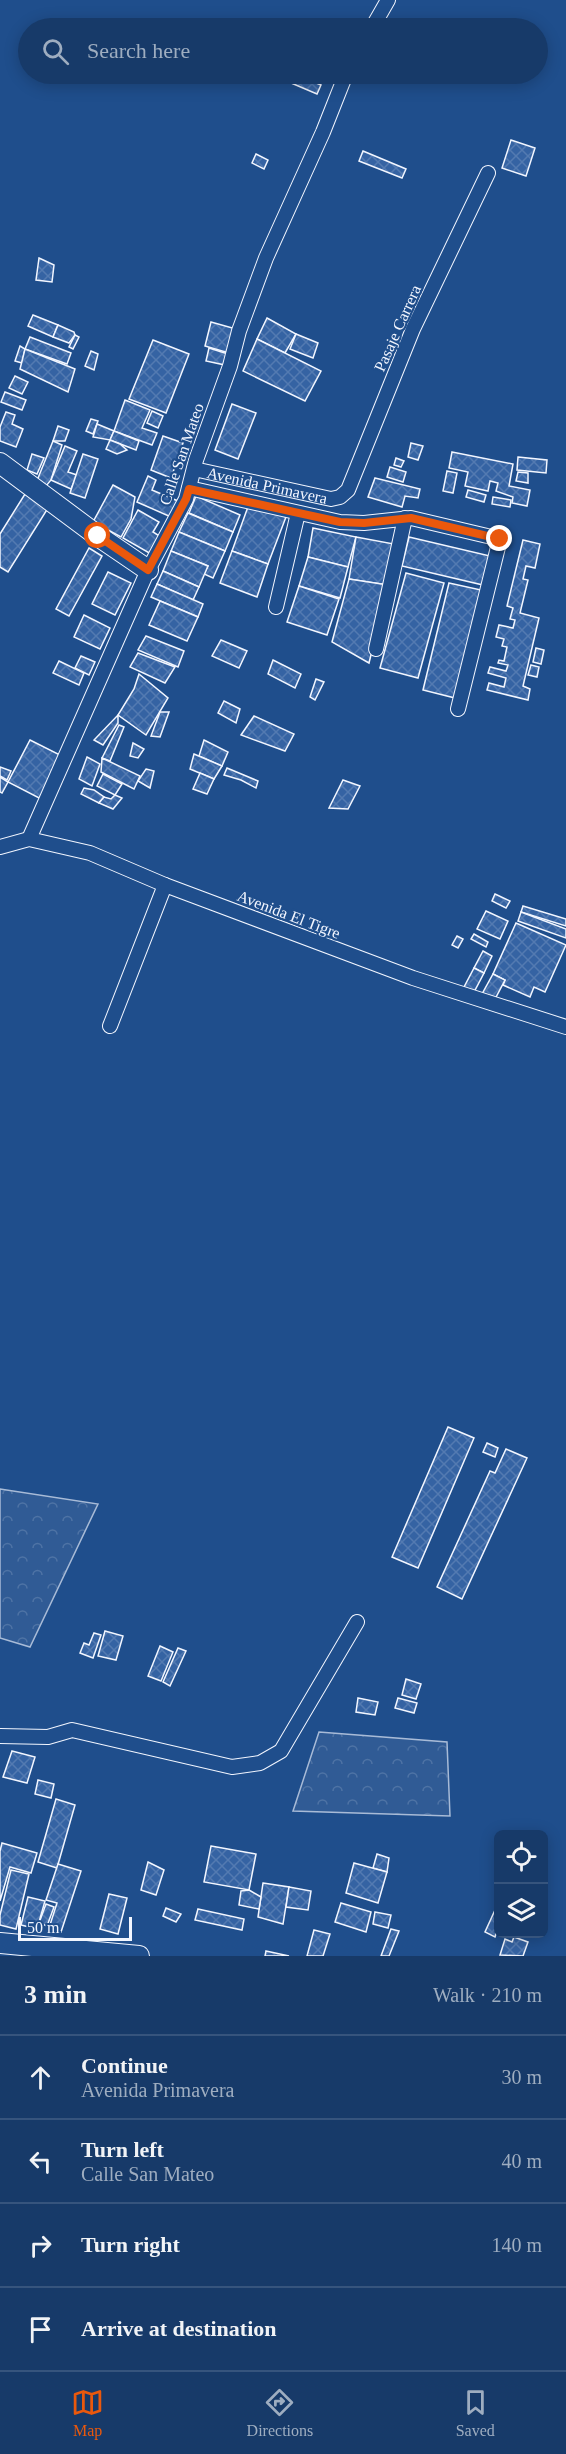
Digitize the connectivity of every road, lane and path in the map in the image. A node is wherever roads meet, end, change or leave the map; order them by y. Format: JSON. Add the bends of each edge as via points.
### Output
{"nodes":[{"id":1,"x":388,"y":0,"type":"edge"},
{"id":2,"x":378,"y":18,"type":"edge"},
{"id":3,"x":341,"y":84,"type":"edge"},
{"id":4,"x":488,"y":173,"type":"dead end"},
{"id":5,"x":0,"y":462,"type":"edge"},
{"id":6,"x":194,"y":470,"type":"junction"},
{"id":7,"x":189,"y":489,"type":"junction"},
{"id":8,"x":340,"y":497,"type":"joint"},
{"id":9,"x":297,"y":513,"type":"junction"},
{"id":10,"x":405,"y":518,"type":"junction"},
{"id":11,"x":148,"y":570,"type":"junction"},
{"id":12,"x":276,"y":607,"type":"dead end"},
{"id":13,"x":376,"y":649,"type":"dead end"},
{"id":14,"x":458,"y":709,"type":"dead end"},
{"id":15,"x":29,"y":839,"type":"junction"},
{"id":16,"x":0,"y":847,"type":"edge"},
{"id":17,"x":165,"y":885,"type":"junction"},
{"id":18,"x":110,"y":1026,"type":"dead end"},
{"id":19,"x":566,"y":1027,"type":"edge"},
{"id":20,"x":357,"y":1622,"type":"dead end"},
{"id":21,"x":0,"y":1736,"type":"edge"},
{"id":22,"x":0,"y":1943,"type":"edge"},
{"id":23,"x":139,"y":1956,"type":"edge"}],
"edges":[{"from":1,"to":2,"type":"street"},
{"from":3,"to":6,"type":"street","name":"Calle San Mateo","via":[[266,258]]},
{"from":4,"to":8,"type":"street","name":"Pasaje Carrera","via":[[413,329],[353,483]]},
{"from":5,"to":11,"type":"street"},
{"from":6,"to":7,"type":"street","name":"Calle San Mateo"},
{"from":6,"to":8,"type":"street","name":"Avenida Primavera","via":[[331,499]]},
{"from":7,"to":9,"type":"street"},
{"from":7,"to":11,"type":"street","name":"Calle San Mateo"},
{"from":9,"to":10,"type":"street","via":[[340,522]]},
{"from":9,"to":12,"type":"street"},
{"from":10,"to":13,"type":"street"},
{"from":10,"to":14,"type":"street","via":[[500,539]]},
{"from":11,"to":15,"type":"street","name":"Calle San Mateo"},
{"from":15,"to":16,"type":"street","name":"Avenida El Tigre"},
{"from":15,"to":17,"type":"street","name":"Avenida El Tigre","via":[[90,853]]},
{"from":17,"to":18,"type":"street"},
{"from":17,"to":19,"type":"street","name":"Avenida El Tigre","via":[[413,978]]},
{"from":20,"to":21,"type":"street","via":[[281,1751],[260,1763],[231,1767],[72,1730],[48,1737]]},
{"from":22,"to":23,"type":"street"}]}
